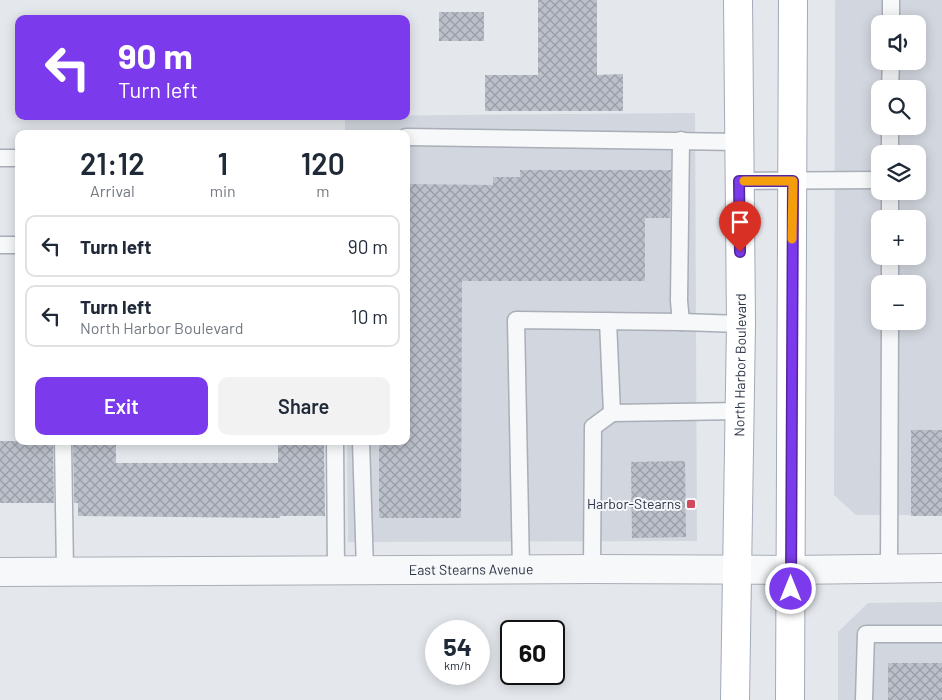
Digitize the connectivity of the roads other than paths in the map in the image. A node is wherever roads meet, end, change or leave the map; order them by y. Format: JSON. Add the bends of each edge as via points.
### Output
{"nodes":[{"id":1,"x":738,"y":0,"type":"edge"},
{"id":2,"x":793,"y":0,"type":"edge"},
{"id":3,"x":891,"y":0,"type":"edge"},
{"id":4,"x":891,"y":15,"type":"edge"},
{"id":5,"x":410,"y":137,"type":"edge"},
{"id":6,"x":681,"y":140,"type":"junction"},
{"id":7,"x":739,"y":142,"type":"junction"},
{"id":8,"x":0,"y":158,"type":"edge"},
{"id":9,"x":15,"y":158,"type":"edge"},
{"id":10,"x":871,"y":180,"type":"edge"},
{"id":11,"x":739,"y":181,"type":"junction"},
{"id":12,"x":793,"y":181,"type":"junction"},
{"id":13,"x":0,"y":245,"type":"edge"},
{"id":14,"x":15,"y":245,"type":"edge"},
{"id":15,"x":608,"y":321,"type":"junction"},
{"id":16,"x":681,"y":322,"type":"junction"},
{"id":17,"x":741,"y":324,"type":"junction"},
{"id":18,"x":890,"y":330,"type":"edge"},
{"id":19,"x":612,"y":412,"type":"junction"},
{"id":20,"x":740,"y":412,"type":"junction"},
{"id":21,"x":63,"y":445,"type":"edge"},
{"id":22,"x":335,"y":445,"type":"edge"},
{"id":23,"x":361,"y":445,"type":"edge"},
{"id":24,"x":889,"y":568,"type":"junction"},
{"id":25,"x":942,"y":568,"type":"edge"},
{"id":26,"x":521,"y":569,"type":"junction"},
{"id":27,"x":592,"y":569,"type":"junction"},
{"id":28,"x":336,"y":570,"type":"junction"},
{"id":29,"x":365,"y":570,"type":"junction"},
{"id":30,"x":738,"y":570,"type":"junction"},
{"id":31,"x":791,"y":570,"type":"junction"},
{"id":32,"x":0,"y":572,"type":"edge"},
{"id":33,"x":65,"y":572,"type":"junction"},
{"id":34,"x":942,"y":634,"type":"edge"},
{"id":35,"x":735,"y":700,"type":"edge"},
{"id":36,"x":790,"y":700,"type":"edge"},
{"id":37,"x":864,"y":700,"type":"edge"}],
"edges":[{"from":1,"to":7,"type":"main road","name":"North Harbor Boulevard"},
{"from":2,"to":12,"type":"main road"},
{"from":3,"to":4,"type":"lane"},
{"from":5,"to":6,"type":"lane"},
{"from":6,"to":7,"type":"lane"},
{"from":6,"to":16,"type":"lane"},
{"from":7,"to":11,"type":"main road","name":"North Harbor Boulevard"},
{"from":8,"to":9,"type":"lane"},
{"from":10,"to":12,"type":"lane"},
{"from":11,"to":12,"type":"lane"},
{"from":11,"to":17,"type":"main road","name":"North Harbor Boulevard"},
{"from":12,"to":31,"type":"main road"},
{"from":13,"to":14,"type":"lane"},
{"from":15,"to":16,"type":"lane"},
{"from":15,"to":19,"type":"lane"},
{"from":15,"to":26,"type":"lane","via":[[516,320]]},
{"from":16,"to":17,"type":"lane"},
{"from":17,"to":20,"type":"main road","name":"North Harbor Boulevard"},
{"from":18,"to":24,"type":"lane"},
{"from":19,"to":20,"type":"lane"},
{"from":19,"to":27,"type":"lane","via":[[593,427]]},
{"from":20,"to":30,"type":"main road","name":"North Harbor Boulevard"},
{"from":21,"to":33,"type":"lane"},
{"from":22,"to":28,"type":"lane"},
{"from":23,"to":29,"type":"lane"},
{"from":24,"to":25,"type":"street","name":"East Stearns Avenue"},
{"from":24,"to":31,"type":"street","name":"East Stearns Avenue"},
{"from":26,"to":27,"type":"street","name":"East Stearns Avenue"},
{"from":26,"to":29,"type":"street","name":"East Stearns Avenue"},
{"from":27,"to":30,"type":"street","name":"East Stearns Avenue"},
{"from":28,"to":29,"type":"street","name":"East Stearns Avenue"},
{"from":28,"to":33,"type":"street","name":"East Stearns Avenue"},
{"from":30,"to":31,"type":"street","name":"East Stearns Avenue"},
{"from":30,"to":35,"type":"main road","name":"North Harbor Boulevard"},
{"from":31,"to":36,"type":"main road"},
{"from":32,"to":33,"type":"street","name":"East Stearns Avenue"},
{"from":34,"to":37,"type":"lane","via":[[866,634]]}]}
